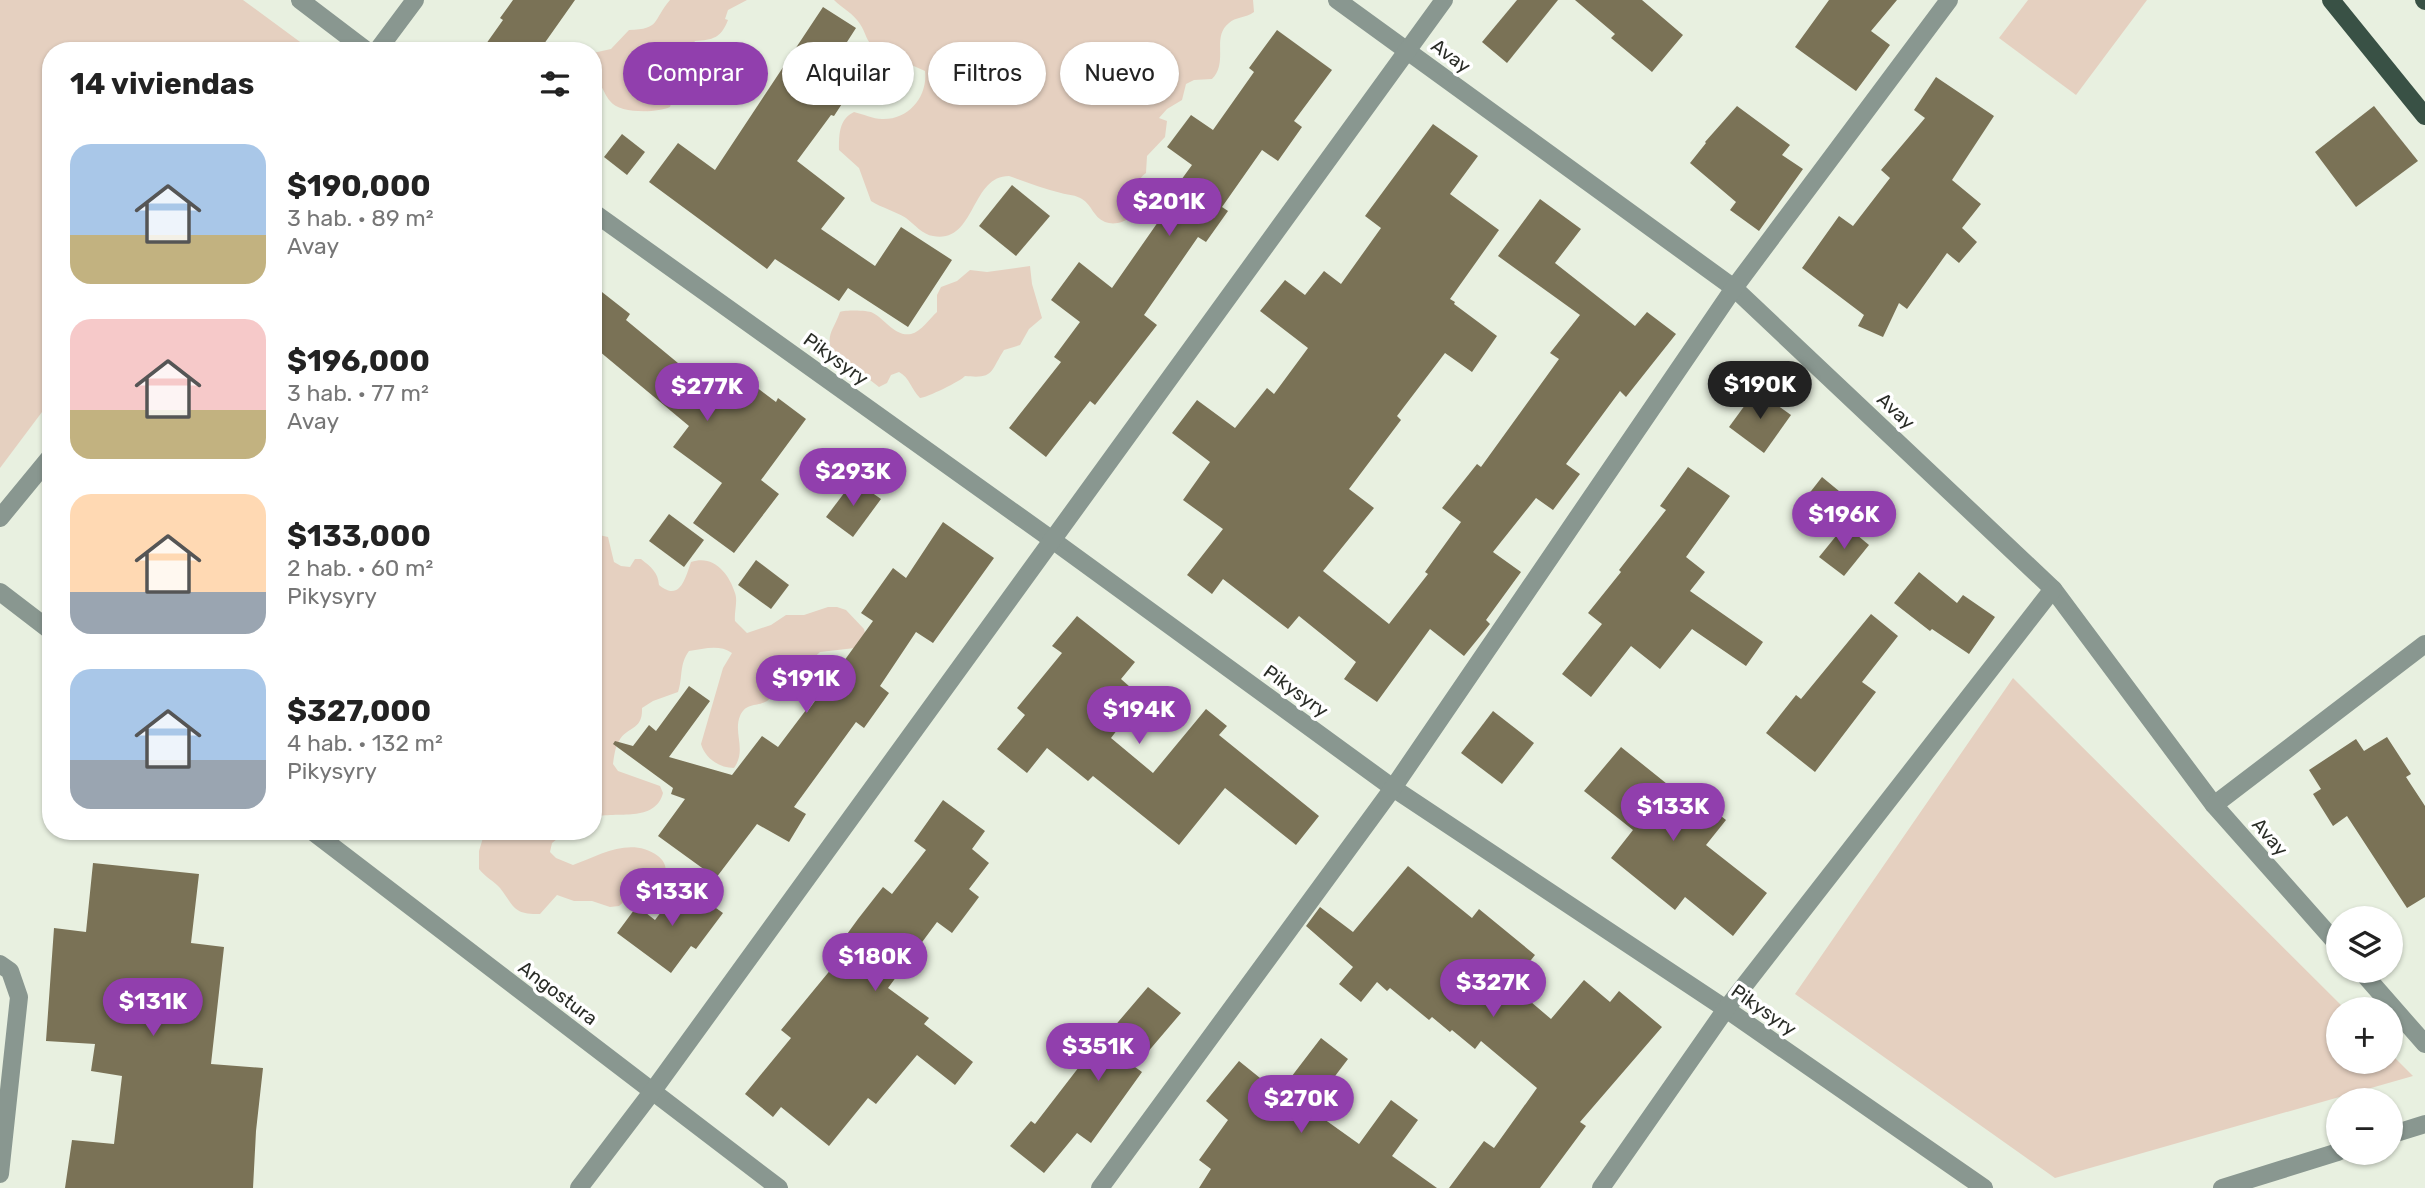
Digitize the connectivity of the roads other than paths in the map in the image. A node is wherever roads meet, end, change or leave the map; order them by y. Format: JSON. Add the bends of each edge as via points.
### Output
{"nodes":[{"id":1,"x":300,"y":0,"type":"edge"},
{"id":2,"x":415,"y":0,"type":"edge"},
{"id":3,"x":1336,"y":0,"type":"edge"},
{"id":4,"x":1444,"y":0,"type":"edge"},
{"id":5,"x":1949,"y":0,"type":"edge"},
{"id":6,"x":2331,"y":0,"type":"edge"},
{"id":7,"x":355,"y":42,"type":"edge"},
{"id":8,"x":384,"y":42,"type":"edge"},
{"id":9,"x":1407,"y":50,"type":"junction"},
{"id":10,"x":2425,"y":116,"type":"edge"},
{"id":11,"x":602,"y":218,"type":"edge"},
{"id":12,"x":1734,"y":288,"type":"junction"},
{"id":13,"x":42,"y":467,"type":"edge"},
{"id":14,"x":0,"y":519,"type":"edge"},
{"id":15,"x":1051,"y":539,"type":"junction"},
{"id":16,"x":2053,"y":589,"type":"junction"},
{"id":17,"x":0,"y":592,"type":"edge"},
{"id":18,"x":42,"y":624,"type":"edge"},
{"id":19,"x":2425,"y":644,"type":"edge"},
{"id":20,"x":1393,"y":788,"type":"junction"},
{"id":21,"x":2214,"y":805,"type":"junction"},
{"id":22,"x":324,"y":840,"type":"edge"},
{"id":23,"x":2326,"y":931,"type":"edge"},
{"id":24,"x":0,"y":964,"type":"edge"},
{"id":25,"x":2372,"y":983,"type":"edge"},
{"id":26,"x":1726,"y":1009,"type":"junction"},
{"id":27,"x":2425,"y":1044,"type":"edge"},
{"id":28,"x":652,"y":1092,"type":"junction"},
{"id":29,"x":2425,"y":1124,"type":"edge"},
{"id":30,"x":2403,"y":1131,"type":"edge"},
{"id":31,"x":2326,"y":1156,"type":"edge"},
{"id":32,"x":0,"y":1174,"type":"edge"},
{"id":33,"x":579,"y":1188,"type":"edge"},
{"id":34,"x":779,"y":1188,"type":"edge"},
{"id":35,"x":1100,"y":1188,"type":"edge"},
{"id":36,"x":1601,"y":1188,"type":"edge"},
{"id":37,"x":1984,"y":1188,"type":"edge"},
{"id":38,"x":2222,"y":1188,"type":"edge"}],
"edges":[{"from":1,"to":7,"type":"street"},
{"from":2,"to":8,"type":"street"},
{"from":3,"to":9,"type":"street","name":"Avay"},
{"from":4,"to":9,"type":"street"},
{"from":5,"to":12,"type":"street"},
{"from":6,"to":10,"type":"main road"},
{"from":9,"to":12,"type":"street","name":"Avay"},
{"from":9,"to":15,"type":"street"},
{"from":11,"to":15,"type":"street","name":"Pikysyry"},
{"from":12,"to":16,"type":"street","name":"Avay"},
{"from":12,"to":20,"type":"street"},
{"from":13,"to":14,"type":"street"},
{"from":15,"to":20,"type":"street","name":"Pikysyry"},
{"from":15,"to":28,"type":"street"},
{"from":16,"to":21,"type":"street","name":"Avay"},
{"from":16,"to":26,"type":"street"},
{"from":17,"to":18,"type":"street"},
{"from":19,"to":21,"type":"street"},
{"from":20,"to":26,"type":"street","name":"Pikysyry"},
{"from":20,"to":35,"type":"street"},
{"from":21,"to":23,"type":"street","name":"Avay"},
{"from":22,"to":28,"type":"street","name":"Angostura"},
{"from":24,"to":32,"type":"street","via":[[10,971],[19,997]]},
{"from":25,"to":27,"type":"street"},
{"from":26,"to":36,"type":"street"},
{"from":26,"to":37,"type":"street","name":"Pikysyry"},
{"from":28,"to":33,"type":"street"},
{"from":28,"to":34,"type":"street","name":"Angostura"},
{"from":29,"to":30,"type":"street"},
{"from":31,"to":38,"type":"street"}]}
